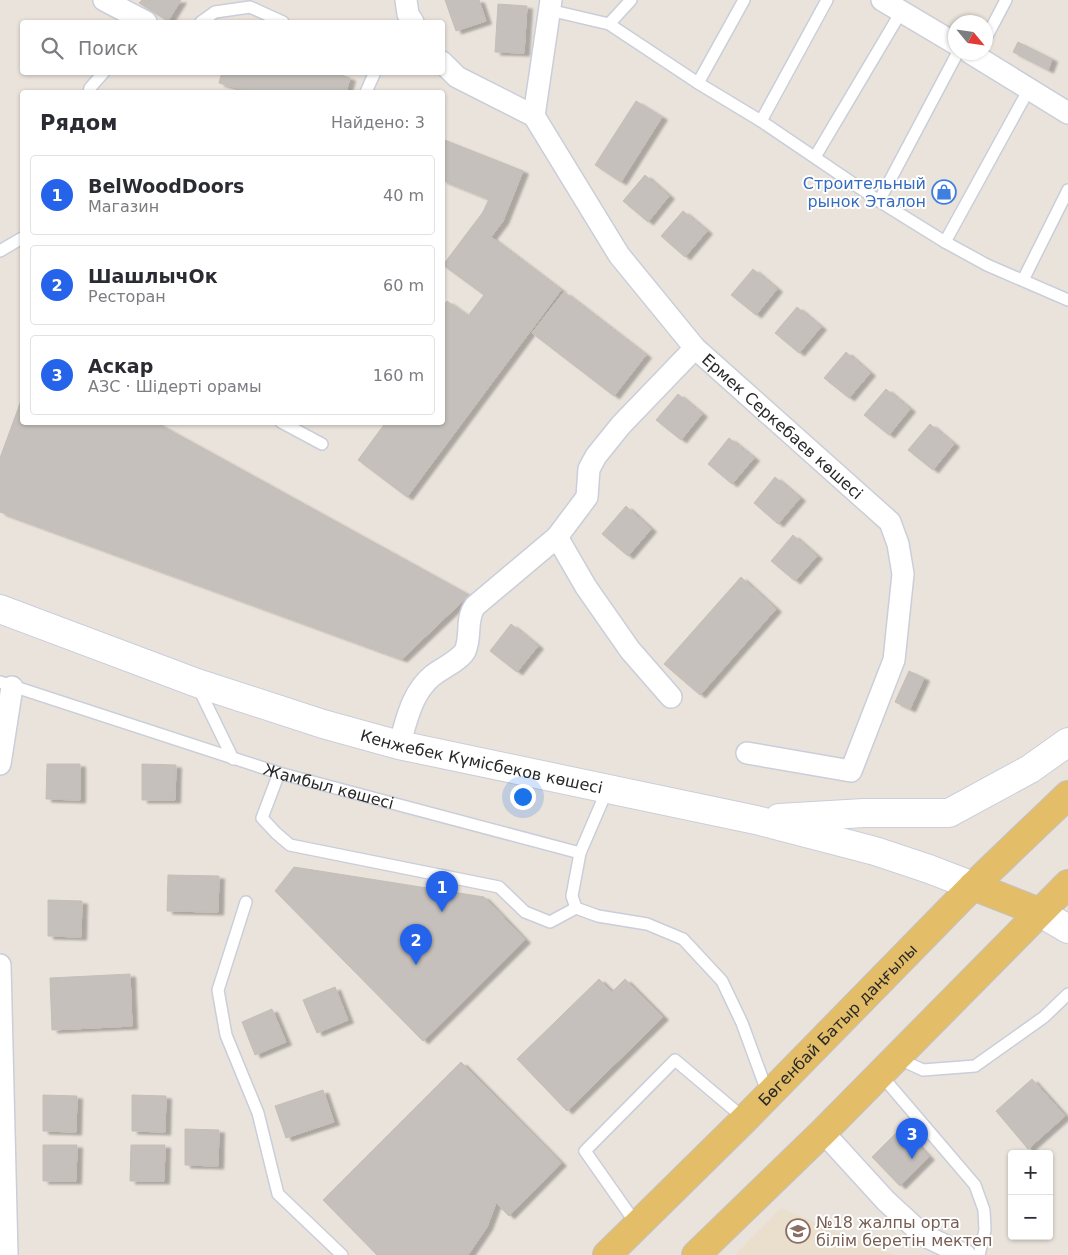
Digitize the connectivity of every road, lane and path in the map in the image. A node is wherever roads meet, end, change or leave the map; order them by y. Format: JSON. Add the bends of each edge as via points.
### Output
{"nodes":[{"id":1,"x":104,"y":0,"type":"edge"},
{"id":2,"x":631,"y":0,"type":"edge"},
{"id":3,"x":744,"y":0,"type":"edge"},
{"id":4,"x":827,"y":0,"type":"edge"},
{"id":5,"x":882,"y":0,"type":"edge"},
{"id":6,"x":1006,"y":0,"type":"edge"},
{"id":7,"x":550,"y":5,"type":"edge"},
{"id":8,"x":901,"y":12,"type":"junction"},
{"id":9,"x":142,"y":20,"type":"edge"},
{"id":10,"x":204,"y":20,"type":"edge"},
{"id":11,"x":279,"y":20,"type":"edge"},
{"id":12,"x":993,"y":20,"type":"edge"},
{"id":13,"x":609,"y":24,"type":"junction"},
{"id":14,"x":948,"y":39,"type":"edge"},
{"id":15,"x":967,"y":60,"type":"edge"},
{"id":16,"x":987,"y":60,"type":"edge"},
{"id":17,"x":445,"y":65,"type":"edge"},
{"id":18,"x":101,"y":75,"type":"edge"},
{"id":19,"x":374,"y":75,"type":"edge"},
{"id":20,"x":698,"y":84,"type":"junction"},
{"id":21,"x":1029,"y":89,"type":"junction"},
{"id":22,"x":90,"y":90,"type":"edge"},
{"id":23,"x":367,"y":90,"type":"edge"},
{"id":24,"x":1068,"y":113,"type":"edge"},
{"id":25,"x":534,"y":116,"type":"junction"},
{"id":26,"x":761,"y":121,"type":"junction"},
{"id":27,"x":815,"y":157,"type":"junction"},
{"id":28,"x":1068,"y":190,"type":"edge"},
{"id":29,"x":879,"y":200,"type":"junction"},
{"id":30,"x":20,"y":239,"type":"edge"},
{"id":31,"x":946,"y":242,"type":"junction"},
{"id":32,"x":0,"y":251,"type":"edge"},
{"id":33,"x":1023,"y":280,"type":"junction"},
{"id":34,"x":1068,"y":300,"type":"edge"},
{"id":35,"x":695,"y":348,"type":"junction"},
{"id":36,"x":294,"y":426,"type":"edge"},
{"id":37,"x":322,"y":444,"type":"dead end"},
{"id":38,"x":557,"y":537,"type":"junction"},
{"id":39,"x":0,"y":609,"type":"edge"},
{"id":40,"x":196,"y":683,"type":"junction"},
{"id":41,"x":6,"y":684,"type":"edge"},
{"id":42,"x":670,"y":697,"type":"dead end"},
{"id":43,"x":1068,"y":742,"type":"edge"},
{"id":44,"x":399,"y":745,"type":"junction"},
{"id":45,"x":747,"y":753,"type":"dead end"},
{"id":46,"x":233,"y":759,"type":"junction"},
{"id":47,"x":0,"y":764,"type":"edge"},
{"id":48,"x":279,"y":773,"type":"junction"},
{"id":49,"x":608,"y":788,"type":"junction"},
{"id":50,"x":1068,"y":795,"type":"edge"},
{"id":51,"x":756,"y":820,"type":"junction"},
{"id":52,"x":580,"y":853,"type":"junction"},
{"id":53,"x":1068,"y":884,"type":"edge"},
{"id":54,"x":973,"y":886,"type":"junction"},
{"id":55,"x":246,"y":902,"type":"dead end"},
{"id":56,"x":576,"y":908,"type":"junction"},
{"id":57,"x":1039,"y":912,"type":"junction"},
{"id":58,"x":1068,"y":929,"type":"edge"},
{"id":59,"x":0,"y":965,"type":"edge"},
{"id":60,"x":1068,"y":994,"type":"edge"},
{"id":61,"x":888,"y":1066,"type":"junction"},
{"id":62,"x":768,"y":1094,"type":"junction"},
{"id":63,"x":745,"y":1119,"type":"junction"},
{"id":64,"x":824,"y":1132,"type":"junction"},
{"id":65,"x":638,"y":1226,"type":"junction"},
{"id":66,"x":7,"y":1255,"type":"edge"},
{"id":67,"x":342,"y":1255,"type":"edge"},
{"id":68,"x":607,"y":1255,"type":"edge"},
{"id":69,"x":696,"y":1255,"type":"edge"},
{"id":70,"x":966,"y":1255,"type":"edge"},
{"id":71,"x":979,"y":1255,"type":"edge"}],
"edges":[{"from":1,"to":9,"type":"street"},
{"from":2,"to":13,"type":"lane"},
{"from":3,"to":20,"type":"lane"},
{"from":4,"to":26,"type":"lane"},
{"from":5,"to":8,"type":"street"},
{"from":6,"to":12,"type":"lane"},
{"from":7,"to":13,"type":"lane"},
{"from":7,"to":25,"type":"street"},
{"from":8,"to":14,"type":"street"},
{"from":8,"to":27,"type":"lane"},
{"from":10,"to":11,"type":"lane","via":[[215,12],[250,7]]},
{"from":13,"to":20,"type":"lane"},
{"from":15,"to":29,"type":"lane"},
{"from":16,"to":21,"type":"street"},
{"from":17,"to":25,"type":"street","via":[[457,77]]},
{"from":18,"to":22,"type":"lane"},
{"from":19,"to":23,"type":"lane"},
{"from":20,"to":26,"type":"lane"},
{"from":21,"to":24,"type":"street"},
{"from":21,"to":31,"type":"lane"},
{"from":25,"to":35,"type":"street","name":"Ермек Серкебаев көшесі","via":[[619,255]]},
{"from":26,"to":27,"type":"lane"},
{"from":27,"to":29,"type":"lane"},
{"from":28,"to":33,"type":"lane"},
{"from":29,"to":31,"type":"lane"},
{"from":30,"to":32,"type":"lane"},
{"from":31,"to":33,"type":"lane"},
{"from":33,"to":34,"type":"lane"},
{"from":35,"to":38,"type":"street","via":[[620,426],[596,456],[589,469],[587,497]]},
{"from":35,"to":45,"type":"street","name":"Ермек Серкебаев көшесі","via":[[890,522],[903,574],[894,660],[851,771]]},
{"from":36,"to":37,"type":"lane"},
{"from":38,"to":42,"type":"street","via":[[586,587],[630,650]]},
{"from":38,"to":44,"type":"street","via":[[475,606],[469,618],[465,650],[418,692]]},
{"from":39,"to":40,"type":"street","name":"Кенжебек Күмісбеков көшесі"},
{"from":40,"to":44,"type":"street","name":"Кенжебек Күмісбеков көшесі"},
{"from":40,"to":46,"type":"lane"},
{"from":41,"to":46,"type":"lane","name":"Жамбыл көшесі"},
{"from":41,"to":47,"type":"street","name":"Жамбыл көшесі"},
{"from":43,"to":51,"type":"street","via":[[1030,770],[949,812],[864,813]]},
{"from":44,"to":49,"type":"street","name":"Кенжебек Күмісбеков көшесі"},
{"from":46,"to":48,"type":"lane","name":"Жамбыл көшесі"},
{"from":48,"to":52,"type":"lane","name":"Жамбыл көшесі"},
{"from":48,"to":56,"type":"lane","via":[[262,818],[290,845],[499,887],[525,912],[550,922]]},
{"from":49,"to":51,"type":"street","name":"Кенжебек Күмісбеков көшесі"},
{"from":49,"to":52,"type":"lane"},
{"from":50,"to":54,"type":"main road","name":"Бөгенбай Батыр даңғылы"},
{"from":51,"to":54,"type":"street","name":"Кенжебек Күмісбеков көшесі","via":[[875,851]]},
{"from":52,"to":56,"type":"lane","via":[[572,896]]},
{"from":53,"to":57,"type":"main road"},
{"from":54,"to":57,"type":"main road"},
{"from":54,"to":62,"type":"main road","name":"Бөгенбай Батыр даңғылы"},
{"from":55,"to":67,"type":"lane","via":[[218,990],[226,1035],[258,1113],[278,1194]]},
{"from":56,"to":62,"type":"lane","via":[[598,916],[647,924],[683,939],[722,981]]},
{"from":57,"to":58,"type":"street"},
{"from":57,"to":61,"type":"main road"},
{"from":59,"to":66,"type":"street"},
{"from":60,"to":61,"type":"lane","via":[[1044,1017],[975,1066],[923,1070]]},
{"from":61,"to":64,"type":"main road"},
{"from":61,"to":71,"type":"lane","via":[[975,1185],[984,1210],[985,1230]]},
{"from":62,"to":63,"type":"main road","name":"Бөгенбай Батыр даңғылы"},
{"from":63,"to":65,"type":"main road","name":"Бөгенбай Батыр даңғылы"},
{"from":63,"to":65,"type":"lane","via":[[675,1060],[585,1151]]},
{"from":64,"to":69,"type":"main road"},
{"from":64,"to":70,"type":"street","via":[[886,1202],[923,1235]]},
{"from":65,"to":68,"type":"main road","name":"Бөгенбай Батыр даңғылы"}]}
